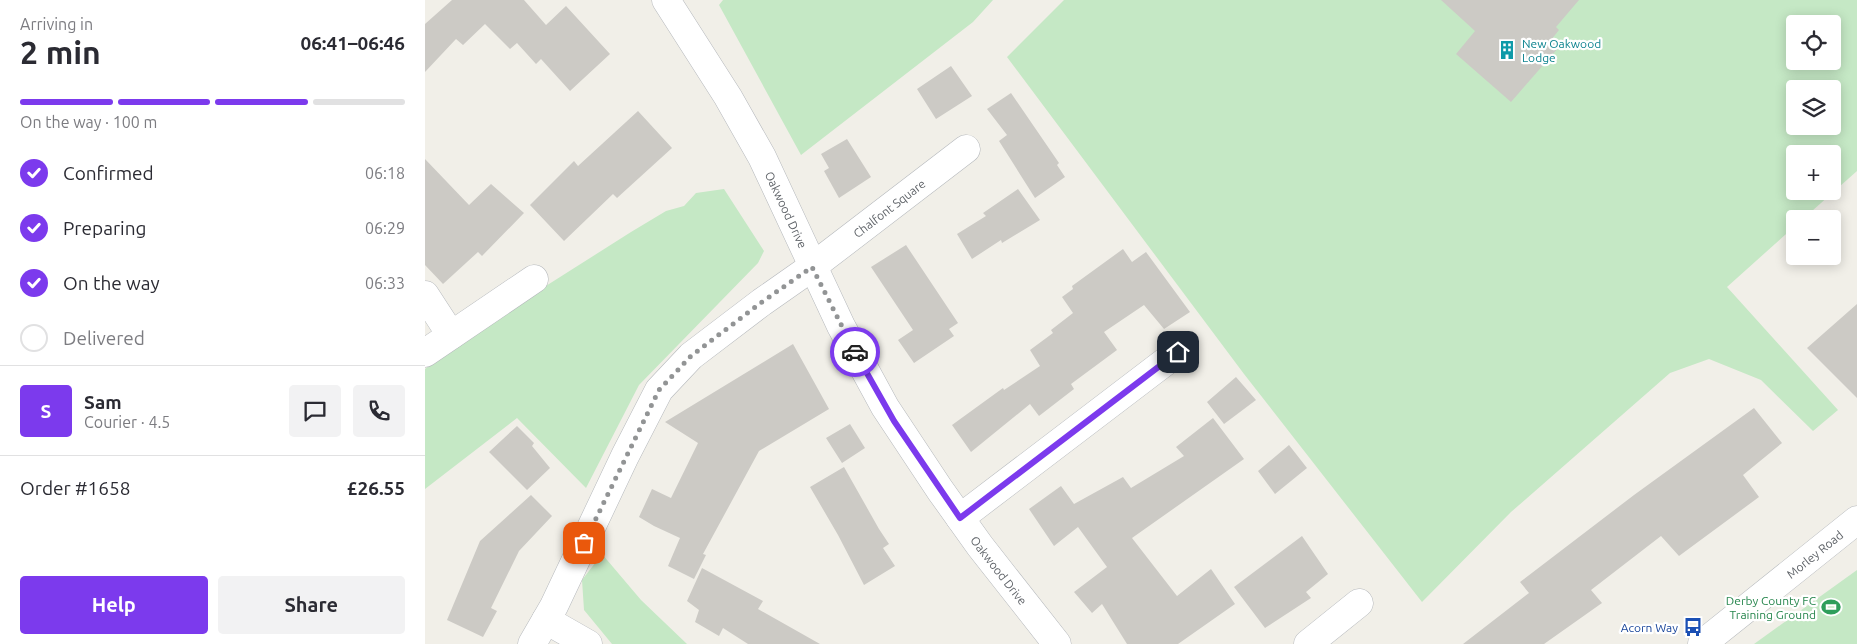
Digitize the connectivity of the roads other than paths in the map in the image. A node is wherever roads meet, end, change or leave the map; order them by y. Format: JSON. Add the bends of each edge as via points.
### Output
{"nodes":[{"id":1,"x":666,"y":0,"type":"edge"},
{"id":2,"x":966,"y":149,"type":"dead end"},
{"id":3,"x":812,"y":267,"type":"junction"},
{"id":4,"x":534,"y":279,"type":"dead end"},
{"id":5,"x":425,"y":295,"type":"edge"},
{"id":6,"x":451,"y":335,"type":"junction"},
{"id":7,"x":1178,"y":352,"type":"dead end"},
{"id":8,"x":425,"y":353,"type":"edge"},
{"id":9,"x":960,"y":518,"type":"junction"},
{"id":10,"x":1857,"y":520,"type":"edge"},
{"id":11,"x":1359,"y":603,"type":"dead end"},
{"id":12,"x":546,"y":620,"type":"junction"},
{"id":13,"x":533,"y":644,"type":"edge"},
{"id":14,"x":588,"y":644,"type":"edge"},
{"id":15,"x":1057,"y":644,"type":"edge"},
{"id":16,"x":1308,"y":644,"type":"edge"},
{"id":17,"x":1702,"y":644,"type":"edge"}],
"edges":[{"from":1,"to":3,"type":"street","name":"Oakwood Drive","via":[[762,157]]},
{"from":2,"to":3,"type":"street","name":"Chalfont Square"},
{"from":3,"to":9,"type":"street","name":"Oakwood Drive","via":[[885,407]]},
{"from":3,"to":12,"type":"street","name":"Chalfont Square","via":[[691,356],[659,390]]},
{"from":4,"to":6,"type":"street"},
{"from":5,"to":6,"type":"street"},
{"from":6,"to":8,"type":"street"},
{"from":7,"to":9,"type":"street"},
{"from":9,"to":15,"type":"street","name":"Oakwood Drive"},
{"from":10,"to":17,"type":"street","name":"Morley Road"},
{"from":11,"to":16,"type":"street"},
{"from":12,"to":13,"type":"street","name":"Chalfont Square"},
{"from":12,"to":14,"type":"street"}]}
